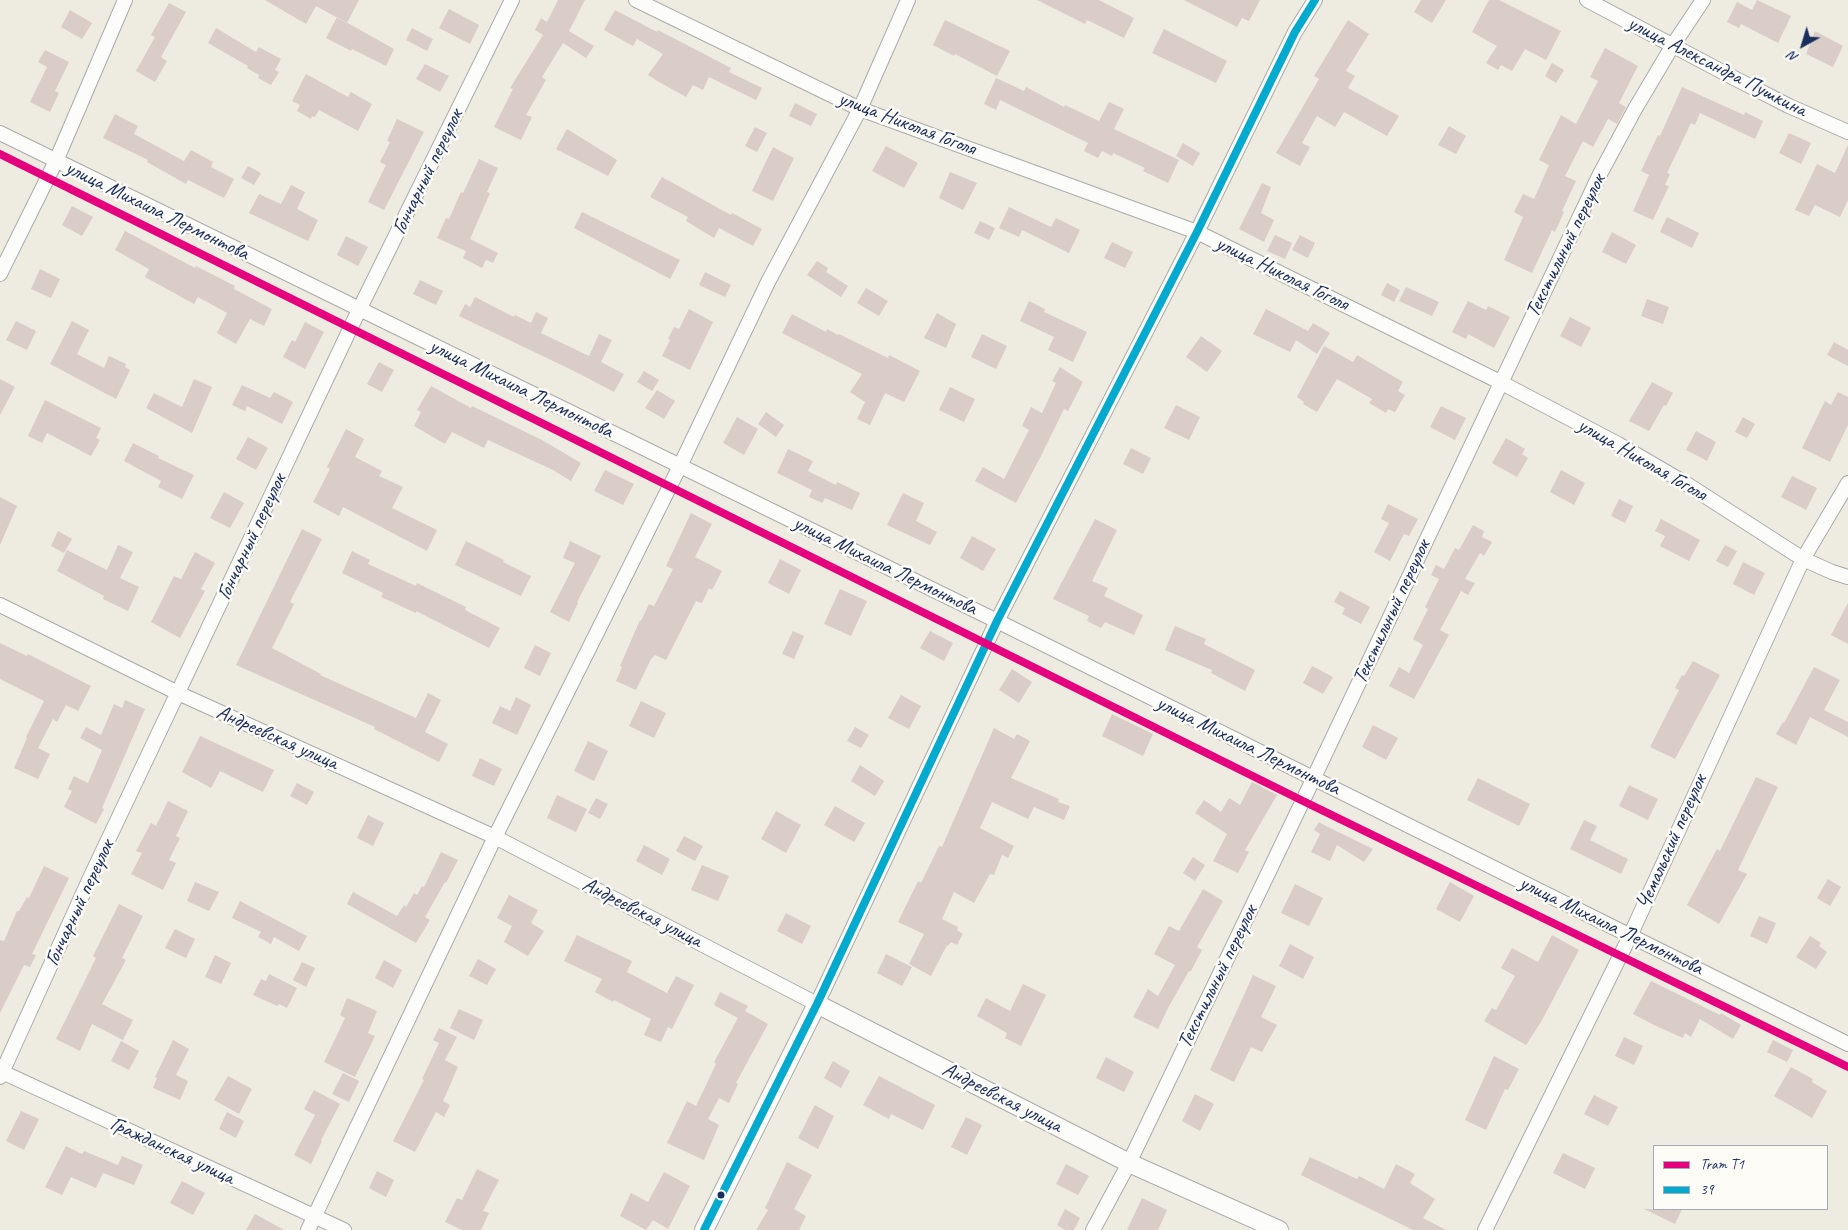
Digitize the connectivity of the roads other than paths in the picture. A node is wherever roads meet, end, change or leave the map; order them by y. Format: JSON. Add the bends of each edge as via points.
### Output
{"nodes":[{"id":1,"x":125,"y":0,"type":"edge"},
{"id":2,"x":512,"y":0,"type":"edge"},
{"id":3,"x":636,"y":0,"type":"edge"},
{"id":4,"x":908,"y":0,"type":"edge"},
{"id":5,"x":1315,"y":0,"type":"edge"},
{"id":6,"x":1587,"y":0,"type":"edge"},
{"id":7,"x":1703,"y":0,"type":"edge"},
{"id":8,"x":1673,"y":45,"type":"junction"},
{"id":9,"x":860,"y":109,"type":"junction"},
{"id":10,"x":1848,"y":132,"type":"edge"},
{"id":11,"x":0,"y":133,"type":"edge"},
{"id":12,"x":56,"y":161,"type":"junction"},
{"id":13,"x":1197,"y":232,"type":"junction"},
{"id":14,"x":0,"y":274,"type":"edge"},
{"id":15,"x":360,"y":310,"type":"junction"},
{"id":16,"x":1500,"y":382,"type":"junction"},
{"id":17,"x":680,"y":466,"type":"junction"},
{"id":18,"x":1848,"y":483,"type":"edge"},
{"id":19,"x":1802,"y":559,"type":"junction"},
{"id":20,"x":1848,"y":577,"type":"edge"},
{"id":21,"x":0,"y":605,"type":"edge"},
{"id":22,"x":996,"y":621,"type":"junction"},
{"id":23,"x":178,"y":693,"type":"junction"},
{"id":24,"x":1314,"y":778,"type":"junction"},
{"id":25,"x":495,"y":837,"type":"junction"},
{"id":26,"x":1630,"y":936,"type":"junction"},
{"id":27,"x":817,"y":1004,"type":"junction"},
{"id":28,"x":1848,"y":1044,"type":"edge"},
{"id":29,"x":1,"y":1073,"type":"edge"},
{"id":30,"x":1129,"y":1163,"type":"junction"},
{"id":31,"x":314,"y":1217,"type":"junction"},
{"id":32,"x":308,"y":1230,"type":"edge"},
{"id":33,"x":344,"y":1230,"type":"edge"},
{"id":34,"x":704,"y":1230,"type":"edge"},
{"id":35,"x":1093,"y":1230,"type":"edge"},
{"id":36,"x":1279,"y":1230,"type":"edge"},
{"id":37,"x":1484,"y":1230,"type":"edge"}],
"edges":[{"from":1,"to":12,"type":"street"},
{"from":2,"to":15,"type":"street","name":"Гончарный переулок"},
{"from":3,"to":9,"type":"street","name":"улица Николая Гоголя"},
{"from":4,"to":9,"type":"street"},
{"from":5,"to":13,"type":"street","via":[[1295,32]]},
{"from":6,"to":8,"type":"street","name":"улица Александра Пушкина"},
{"from":7,"to":8,"type":"street","name":"Текстильный переулок"},
{"from":8,"to":10,"type":"street","name":"улица Александра Пушкина","via":[[1773,98]]},
{"from":8,"to":16,"type":"street","name":"Текстильный переулок","via":[[1600,174]]},
{"from":9,"to":13,"type":"street","name":"улица Николая Гоголя"},
{"from":9,"to":17,"type":"street","via":[[768,282]]},
{"from":11,"to":12,"type":"street","name":"улица Михаила Лермонтова"},
{"from":12,"to":14,"type":"street"},
{"from":12,"to":15,"type":"street","name":"улица Михаила Лермонтова"},
{"from":13,"to":16,"type":"street","name":"улица Николая Гоголя"},
{"from":13,"to":22,"type":"street"},
{"from":15,"to":17,"type":"street","name":"улица Михаила Лермонтова"},
{"from":15,"to":23,"type":"street","name":"Гончарный переулок"},
{"from":16,"to":19,"type":"street","name":"улица Николая Гоголя","via":[[1685,483]]},
{"from":16,"to":24,"type":"street","name":"Текстильный переулок"},
{"from":17,"to":22,"type":"street","name":"улица Михаила Лермонтова"},
{"from":17,"to":25,"type":"street"},
{"from":18,"to":19,"type":"street","name":"Чемальский переулок"},
{"from":19,"to":20,"type":"street","name":"улица Николая Гоголя"},
{"from":19,"to":26,"type":"street","name":"Чемальский переулок"},
{"from":21,"to":23,"type":"street","name":"Андреевская улица"},
{"from":22,"to":24,"type":"street","name":"улица Михаила Лермонтова"},
{"from":22,"to":27,"type":"street"},
{"from":23,"to":25,"type":"street","name":"Андреевская улица"},
{"from":23,"to":29,"type":"street","name":"Гончарный переулок"},
{"from":24,"to":26,"type":"street","name":"улица Михаила Лермонтова"},
{"from":24,"to":30,"type":"street","name":"Текстильный переулок"},
{"from":25,"to":27,"type":"street","name":"Андреевская улица"},
{"from":25,"to":31,"type":"street"},
{"from":26,"to":28,"type":"street","name":"улица Михаила Лермонтова"},
{"from":26,"to":37,"type":"street","name":"Чемальский переулок"},
{"from":27,"to":30,"type":"street","name":"Андреевская улица"},
{"from":27,"to":34,"type":"street"},
{"from":29,"to":31,"type":"street","name":"Гражданская улица"},
{"from":30,"to":35,"type":"street","name":"Текстильный переулок"},
{"from":30,"to":36,"type":"street","name":"Андреевская улица"},
{"from":31,"to":32,"type":"street"},
{"from":31,"to":33,"type":"street","name":"Гражданская улица"}]}
